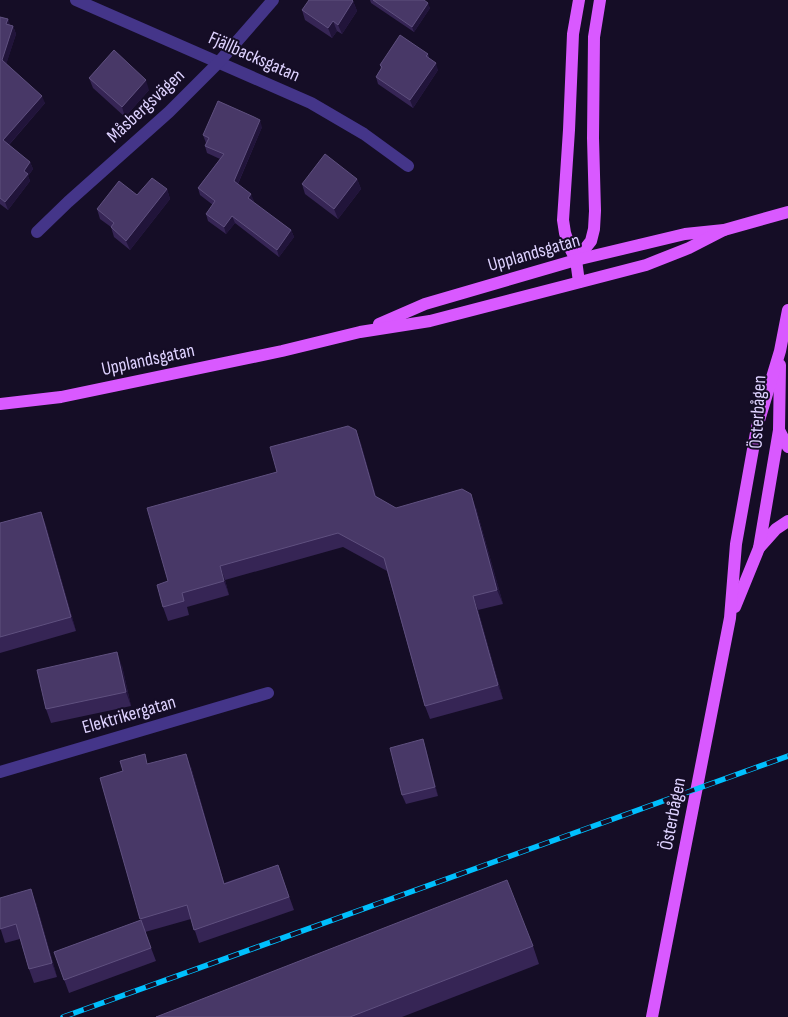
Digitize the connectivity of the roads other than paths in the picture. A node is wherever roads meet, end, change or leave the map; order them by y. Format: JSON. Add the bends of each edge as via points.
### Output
{"nodes":[{"id":1,"x":76,"y":0,"type":"edge"},
{"id":2,"x":273,"y":0,"type":"edge"},
{"id":3,"x":579,"y":0,"type":"edge"},
{"id":4,"x":600,"y":0,"type":"edge"},
{"id":5,"x":219,"y":62,"type":"junction"},
{"id":6,"x":408,"y":166,"type":"dead end"},
{"id":7,"x":788,"y":212,"type":"edge"},
{"id":8,"x":724,"y":230,"type":"junction"},
{"id":9,"x":38,"y":232,"type":"dead end"},
{"id":10,"x":576,"y":260,"type":"junction"},
{"id":11,"x":579,"y":282,"type":"junction"},
{"id":12,"x":788,"y":310,"type":"edge"},
{"id":13,"x":360,"y":332,"type":"junction"},
{"id":14,"x":780,"y":351,"type":"junction"},
{"id":15,"x":0,"y":404,"type":"edge"},
{"id":16,"x":779,"y":430,"type":"junction"},
{"id":17,"x":788,"y":447,"type":"edge"},
{"id":18,"x":788,"y":521,"type":"edge"},
{"id":19,"x":758,"y":548,"type":"junction"},
{"id":20,"x":730,"y":618,"type":"junction"},
{"id":21,"x":268,"y":693,"type":"dead end"},
{"id":22,"x":0,"y":772,"type":"edge"},
{"id":23,"x":652,"y":1017,"type":"edge"}],
"edges":[{"from":1,"to":5,"type":"street","name":"Fjällbacksgatan"},
{"from":2,"to":5,"type":"street","name":"Måsbergsvägen"},
{"from":3,"to":10,"type":"main road","via":[[573,34],[563,220]]},
{"from":4,"to":10,"type":"main road","via":[[594,37],[594,229],[591,241]]},
{"from":5,"to":6,"type":"street","name":"Fjällbacksgatan","via":[[311,103],[364,134]]},
{"from":5,"to":9,"type":"street","name":"Måsbergsvägen"},
{"from":7,"to":8,"type":"main road","name":"Upplandsgatan"},
{"from":8,"to":10,"type":"main road","name":"Upplandsgatan","via":[[685,234]]},
{"from":8,"to":11,"type":"main road","name":"Upplandsgatan","via":[[646,265]]},
{"from":10,"to":11,"type":"main road"},
{"from":10,"to":13,"type":"main road","name":"Upplandsgatan","via":[[425,304]]},
{"from":11,"to":13,"type":"main road","name":"Upplandsgatan","via":[[430,320]]},
{"from":12,"to":14,"type":"main road","name":"Österbågen"},
{"from":13,"to":15,"type":"main road","name":"Upplandsgatan","via":[[61,397]]},
{"from":14,"to":16,"type":"main road","name":"Österbågen"},
{"from":14,"to":20,"type":"main road","name":"Österbågen","via":[[757,427],[736,544]]},
{"from":16,"to":17,"type":"main road"},
{"from":16,"to":19,"type":"main road","name":"Österbågen"},
{"from":18,"to":19,"type":"main road"},
{"from":19,"to":20,"type":"main road","name":"Österbågen"},
{"from":20,"to":23,"type":"main road","name":"Österbågen"},
{"from":21,"to":22,"type":"street","name":"Elektrikergatan"}]}
